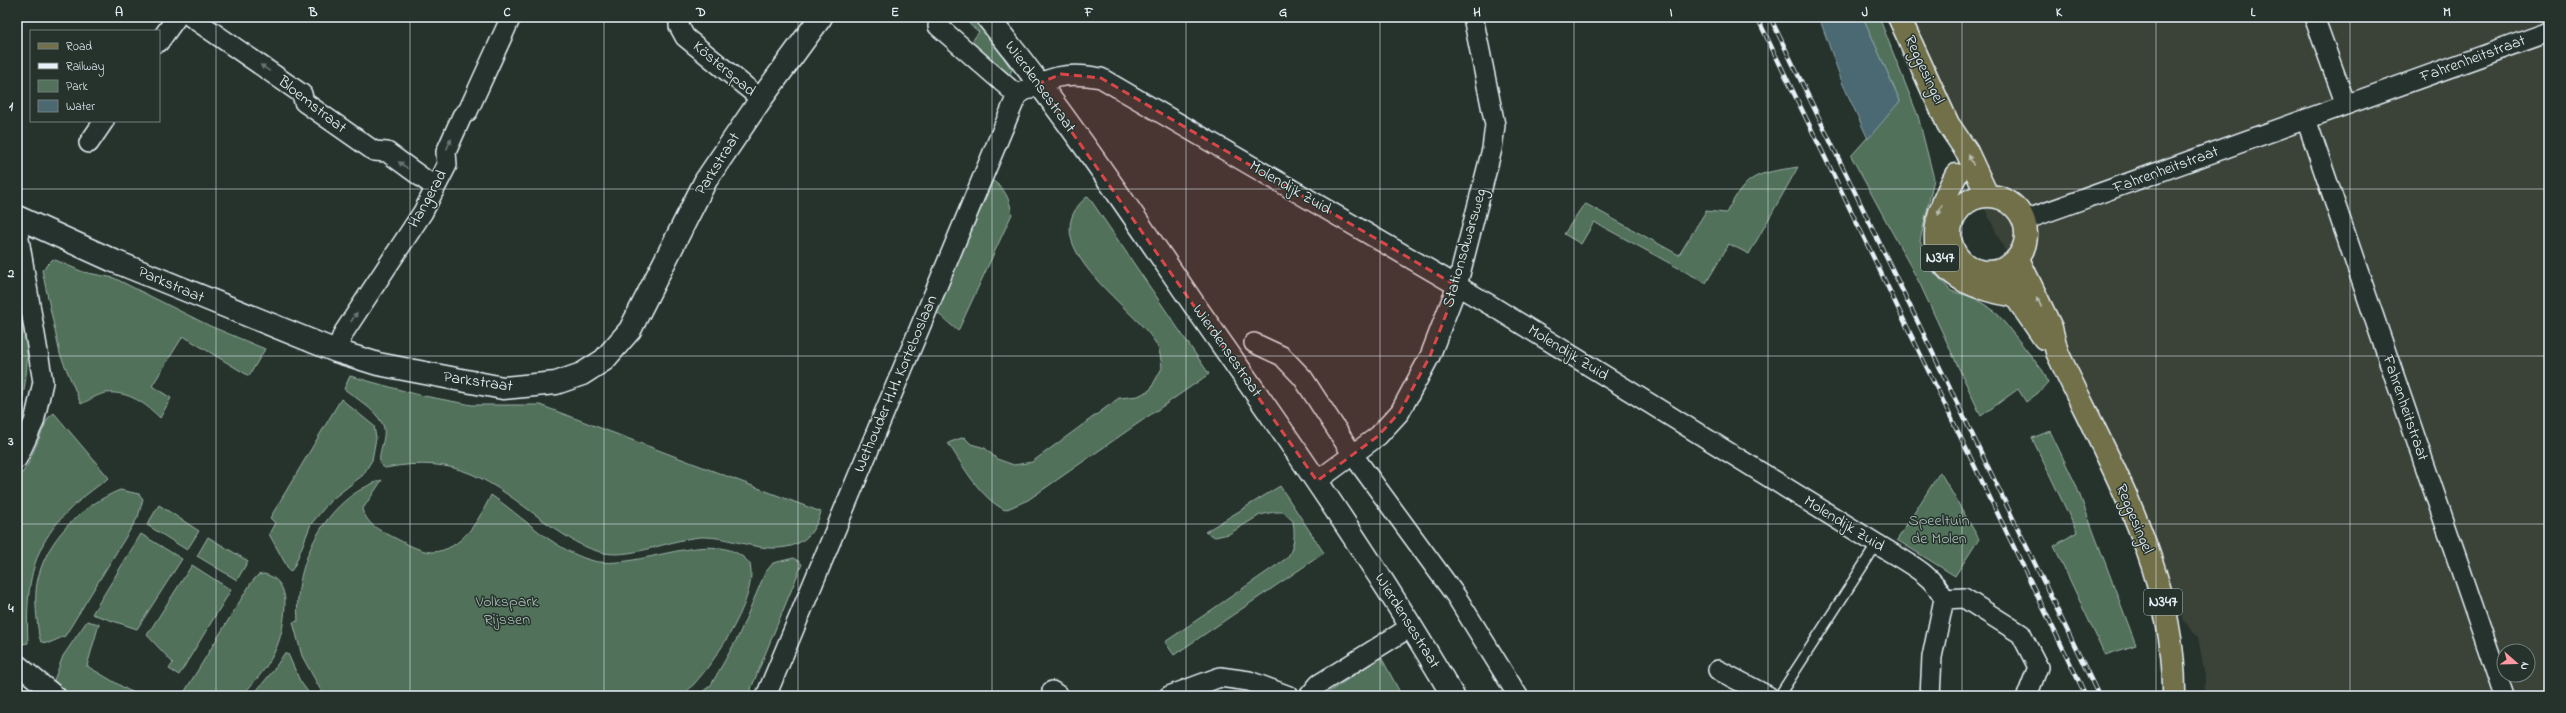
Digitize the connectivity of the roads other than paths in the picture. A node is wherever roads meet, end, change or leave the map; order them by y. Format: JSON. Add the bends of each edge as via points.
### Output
{"nodes":[{"id":1,"x":177,"y":17,"type":"edge"},
{"id":2,"x":191,"y":17,"type":"edge"},
{"id":3,"x":510,"y":17,"type":"edge"},
{"id":4,"x":679,"y":17,"type":"edge"},
{"id":5,"x":821,"y":17,"type":"edge"},
{"id":6,"x":987,"y":17,"type":"edge"},
{"id":7,"x":1473,"y":17,"type":"edge"},
{"id":8,"x":1899,"y":17,"type":"edge"},
{"id":9,"x":2314,"y":17,"type":"edge"},
{"id":10,"x":938,"y":26,"type":"dead end"},
{"id":11,"x":2549,"y":32,"type":"edge"},
{"id":12,"x":160,"y":41,"type":"edge"},
{"id":13,"x":1038,"y":84,"type":"junction"},
{"id":14,"x":1017,"y":95,"type":"junction"},
{"id":15,"x":760,"y":99,"type":"junction"},
{"id":16,"x":2346,"y":105,"type":"junction"},
{"id":17,"x":2306,"y":119,"type":"junction"},
{"id":18,"x":103,"y":122,"type":"edge"},
{"id":19,"x":1948,"y":124,"type":"junction"},
{"id":20,"x":89,"y":142,"type":"dead end"},
{"id":21,"x":1956,"y":175,"type":"junction"},
{"id":22,"x":435,"y":188,"type":"junction"},
{"id":23,"x":1987,"y":196,"type":"junction"},
{"id":24,"x":1964,"y":204,"type":"junction"},
{"id":25,"x":17,"y":217,"type":"edge"},
{"id":26,"x":2025,"y":220,"type":"junction"},
{"id":27,"x":17,"y":227,"type":"edge"},
{"id":28,"x":2018,"y":259,"type":"junction"},
{"id":29,"x":1998,"y":272,"type":"junction"},
{"id":30,"x":1458,"y":286,"type":"junction"},
{"id":31,"x":2016,"y":296,"type":"junction"},
{"id":32,"x":1254,"y":343,"type":"dead end"},
{"id":33,"x":336,"y":351,"type":"junction"},
{"id":34,"x":2057,"y":352,"type":"junction"},
{"id":35,"x":1353,"y":455,"type":"junction"},
{"id":36,"x":17,"y":459,"type":"edge"},
{"id":37,"x":1318,"y":481,"type":"junction"},
{"id":38,"x":1877,"y":544,"type":"junction"},
{"id":39,"x":1944,"y":600,"type":"junction"},
{"id":40,"x":1412,"y":626,"type":"junction"},
{"id":41,"x":17,"y":664,"type":"edge"},
{"id":42,"x":1718,"y":670,"type":"dead end"},
{"id":43,"x":56,"y":696,"type":"edge"},
{"id":44,"x":766,"y":696,"type":"edge"},
{"id":45,"x":1169,"y":696,"type":"edge"},
{"id":46,"x":1289,"y":696,"type":"edge"},
{"id":47,"x":1309,"y":696,"type":"edge"},
{"id":48,"x":1453,"y":696,"type":"edge"},
{"id":49,"x":1518,"y":696,"type":"edge"},
{"id":50,"x":1768,"y":696,"type":"edge"},
{"id":51,"x":1779,"y":696,"type":"edge"},
{"id":52,"x":1930,"y":696,"type":"edge"},
{"id":53,"x":2027,"y":696,"type":"edge"},
{"id":54,"x":2174,"y":696,"type":"edge"},
{"id":55,"x":2504,"y":696,"type":"edge"}],
"edges":[{"from":1,"to":12,"type":"street"},
{"from":22,"to":2,"type":"street","name":"Bloemstraat","one_way":true,"via":[[387,152],[374,151],[304,102],[302,94]]},
{"from":22,"to":3,"type":"street","name":"Hangerad","one_way":true,"via":[[447,165],[446,152],[462,116],[468,111]]},
{"from":4,"to":15,"type":"street","name":"Kösterspad","via":[[679,26],[685,37]]},
{"from":5,"to":15,"type":"main road","name":"Parkstraat"},
{"from":6,"to":13,"type":"main road","name":"Wierdensestraat"},
{"from":7,"to":30,"type":"street","name":"Stationsdwarsweg","via":[[1495,125],[1492,149]]},
{"from":8,"to":19,"type":"main road","name":"Reggesingel"},
{"from":9,"to":16,"type":"street"},
{"from":10,"to":14,"type":"street","name":"Wierdensestraat"},
{"from":11,"to":16,"type":"street","name":"Fahrenheitstraat"},
{"from":13,"to":14,"type":"street"},
{"from":13,"to":30,"type":"street","name":"Molendijk Zuid","via":[[1061,74],[1101,78]]},
{"from":13,"to":37,"type":"main road","name":"Wierdensestraat"},
{"from":14,"to":44,"type":"street","name":"Wethouder H.H. Korteboslaan"},
{"from":15,"to":33,"type":"main road","name":"Parkstraat","via":[[703,186],[630,330],[604,360],[582,374],[556,383],[503,388],[378,364]]},
{"from":16,"to":17,"type":"street","name":"Fahrenheitstraat"},
{"from":17,"to":26,"type":"street","name":"Fahrenheitstraat"},
{"from":17,"to":55,"type":"street","name":"Fahrenheitstraat"},
{"from":18,"to":20,"type":"street"},
{"from":19,"to":21,"type":"main road","name":"Reggesingel"},
{"from":23,"to":19,"type":"main road","name":"Reggesingel","one_way":true,"via":[[1967,152]]},
{"from":21,"to":24,"type":"main road","name":"Reggesingel"},
{"from":21,"to":31,"type":"main road","number":"N347","one_way":true,"via":[[1937,217],[1935,238],[1938,256],[1948,272],[1962,281],[1991,292]]},
{"from":33,"to":22,"type":"street","name":"Hangerad","one_way":true,"via":[[344,332],[423,212]]},
{"from":23,"to":24,"type":"main road","via":[[1975,198]]},
{"from":23,"to":26,"type":"main road","via":[[2002,198],[2016,207]]},
{"from":24,"to":29,"type":"main road","number":"N347","via":[[1956,213],[1951,226],[1950,239],[1954,251],[1961,262],[1972,269],[1985,273]]},
{"from":25,"to":33,"type":"main road","name":"Parkstraat","via":[[121,264]]},
{"from":26,"to":28,"type":"main road","via":[[2026,240]]},
{"from":27,"to":36,"type":"street","via":[[43,382],[36,416]]},
{"from":28,"to":29,"type":"main road"},
{"from":34,"to":28,"type":"main road","name":"Reggesingel","number":"N347","one_way":true,"via":[[2051,328]]},
{"from":29,"to":31,"type":"main road","name":"Reggesingel","number":"N347"},
{"from":30,"to":35,"type":"street","name":"Stationsdwarsweg","via":[[1430,356],[1400,412],[1378,436]]},
{"from":30,"to":38,"type":"street","name":"Molendijk Zuid"},
{"from":31,"to":34,"type":"main road","name":"Reggesingel","number":"N347","via":[[2042,336]]},
{"from":32,"to":35,"type":"street","name":"Wierdensestraat","via":[[1282,356],[1292,365]]},
{"from":34,"to":54,"type":"main road","name":"Reggesingel","number":"N347","via":[[2146,546],[2166,616],[2172,652]]},
{"from":35,"to":37,"type":"street","name":"Stationsdwarsweg"},
{"from":35,"to":49,"type":"street","name":"Wierdensestraat","via":[[1456,596]]},
{"from":37,"to":40,"type":"main road","name":"Wierdensestraat"},
{"from":38,"to":39,"type":"street","name":"Molendijk Zuid","via":[[1931,579],[1940,588]]},
{"from":38,"to":51,"type":"lane"},
{"from":39,"to":52,"type":"street","via":[[1932,657]]},
{"from":39,"to":53,"type":"street","via":[[1964,598],[2021,634],[2038,667]]},
{"from":40,"to":47,"type":"street","via":[[1319,684]]},
{"from":40,"to":48,"type":"main road","name":"Wierdensestraat"},
{"from":41,"to":43,"type":"street"},
{"from":42,"to":50,"type":"street"},
{"from":45,"to":46,"type":"street","via":[[1220,677],[1249,681]]}]}
